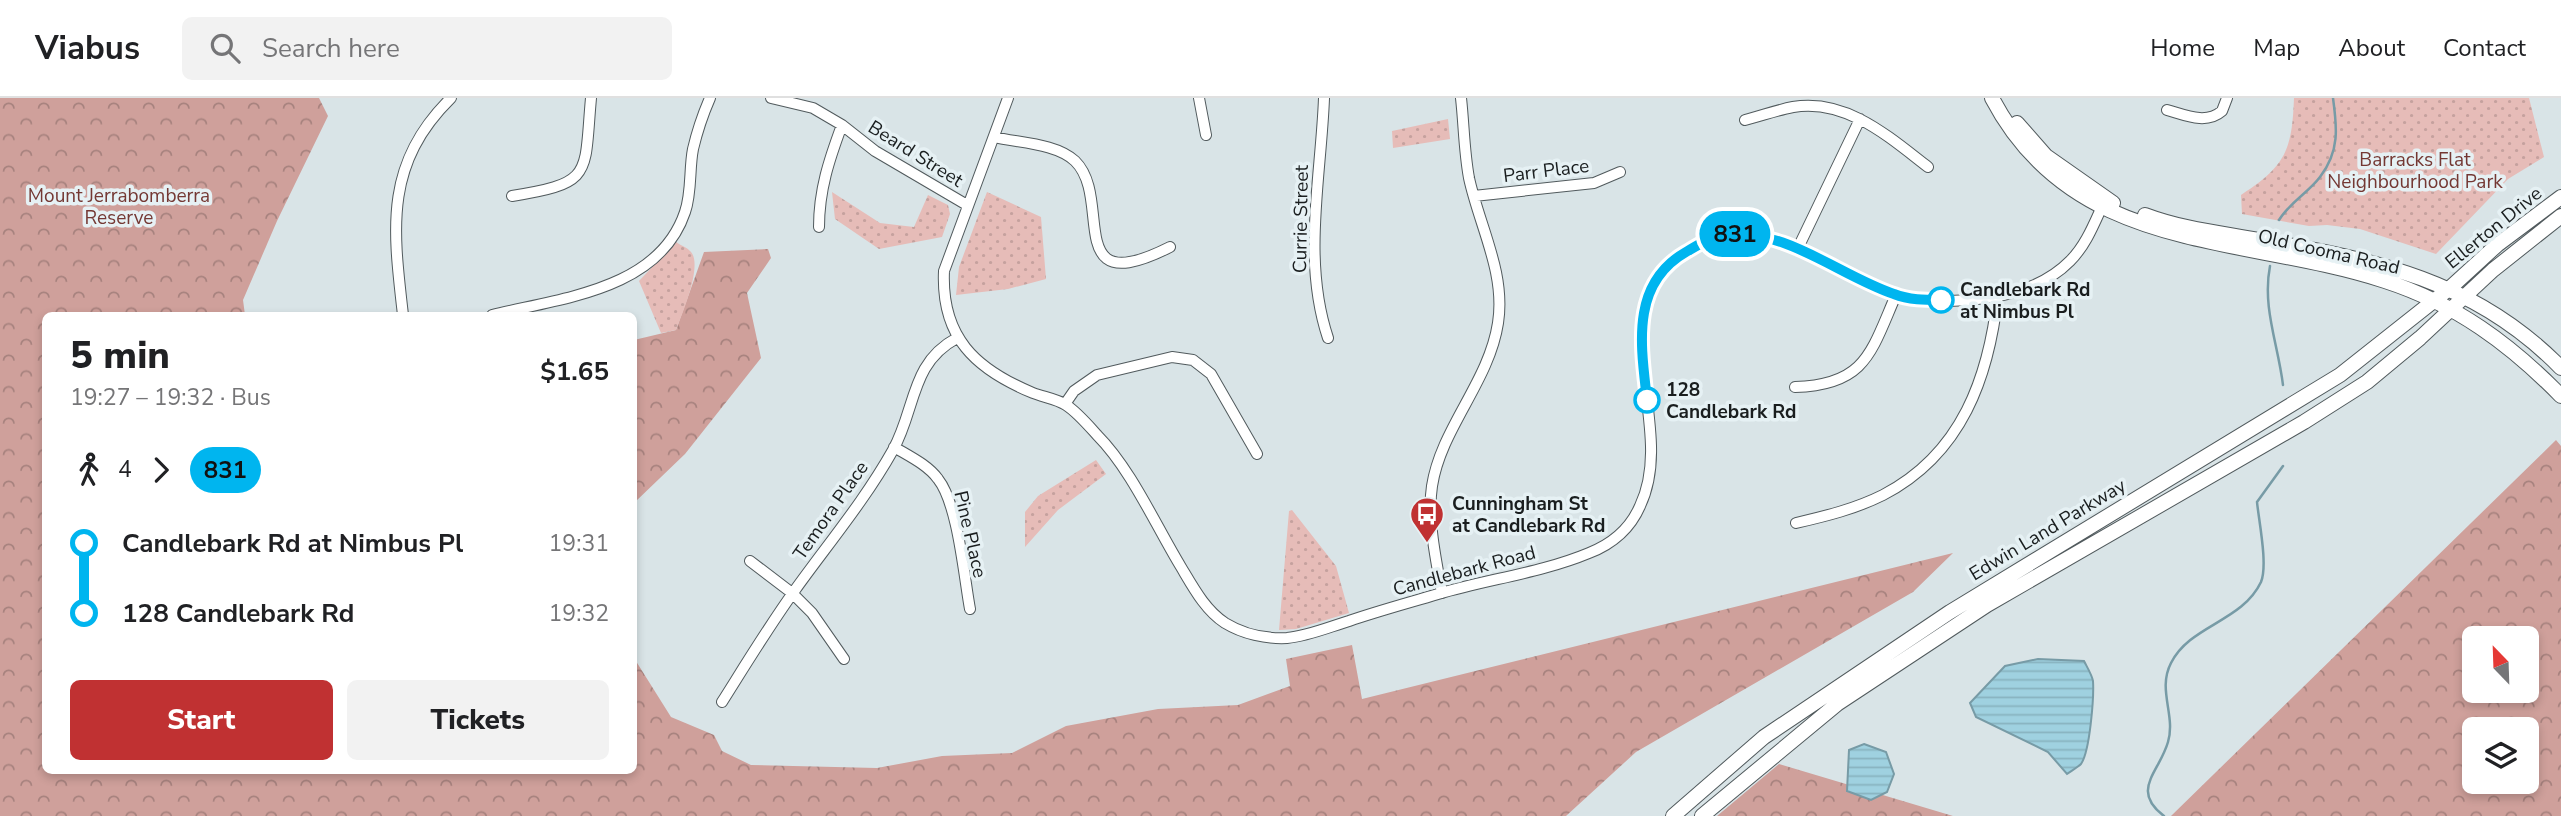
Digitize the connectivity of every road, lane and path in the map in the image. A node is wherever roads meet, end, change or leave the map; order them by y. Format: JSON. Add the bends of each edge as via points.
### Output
{"nodes":[{"id":1,"x":451,"y":98,"type":"edge"},
{"id":2,"x":591,"y":98,"type":"edge"},
{"id":3,"x":710,"y":98,"type":"edge"},
{"id":4,"x":771,"y":98,"type":"edge"},
{"id":5,"x":1008,"y":98,"type":"edge"},
{"id":6,"x":1199,"y":98,"type":"edge"},
{"id":7,"x":1324,"y":98,"type":"edge"},
{"id":8,"x":1461,"y":98,"type":"edge"},
{"id":9,"x":1992,"y":98,"type":"edge"},
{"id":10,"x":2001,"y":98,"type":"edge"},
{"id":11,"x":2227,"y":98,"type":"edge"},
{"id":12,"x":2167,"y":110,"type":"dead end"},
{"id":13,"x":1860,"y":119,"type":"junction"},
{"id":14,"x":1745,"y":120,"type":"dead end"},
{"id":15,"x":842,"y":125,"type":"junction"},
{"id":16,"x":1206,"y":135,"type":"dead end"},
{"id":17,"x":993,"y":137,"type":"junction"},
{"id":18,"x":1928,"y":167,"type":"dead end"},
{"id":19,"x":1620,"y":172,"type":"dead end"},
{"id":20,"x":512,"y":196,"type":"dead end"},
{"id":21,"x":1474,"y":196,"type":"junction"},
{"id":22,"x":2561,"y":197,"type":"edge"},
{"id":23,"x":2103,"y":204,"type":"junction"},
{"id":24,"x":967,"y":205,"type":"junction"},
{"id":25,"x":2561,"y":216,"type":"edge"},
{"id":26,"x":819,"y":227,"type":"dead end"},
{"id":27,"x":1170,"y":247,"type":"dead end"},
{"id":28,"x":1797,"y":250,"type":"junction"},
{"id":29,"x":2281,"y":251,"type":"junction"},
{"id":30,"x":2450,"y":288,"type":"junction"},
{"id":31,"x":1997,"y":294,"type":"junction"},
{"id":32,"x":1896,"y":295,"type":"junction"},
{"id":33,"x":2466,"y":295,"type":"junction"},
{"id":34,"x":2435,"y":300,"type":"junction"},
{"id":35,"x":2453,"y":309,"type":"junction"},
{"id":36,"x":403,"y":312,"type":"edge"},
{"id":37,"x":504,"y":312,"type":"edge"},
{"id":38,"x":957,"y":338,"type":"junction"},
{"id":39,"x":1328,"y":338,"type":"dead end"},
{"id":40,"x":2561,"y":368,"type":"edge"},
{"id":41,"x":1795,"y":387,"type":"dead end"},
{"id":42,"x":2561,"y":396,"type":"edge"},
{"id":43,"x":1065,"y":404,"type":"junction"},
{"id":44,"x":894,"y":447,"type":"junction"},
{"id":45,"x":1257,"y":454,"type":"dead end"},
{"id":46,"x":1796,"y":523,"type":"dead end"},
{"id":47,"x":750,"y":561,"type":"dead end"},
{"id":48,"x":792,"y":593,"type":"junction"},
{"id":49,"x":1441,"y":593,"type":"junction"},
{"id":50,"x":970,"y":609,"type":"dead end"},
{"id":51,"x":844,"y":659,"type":"dead end"},
{"id":52,"x":722,"y":702,"type":"dead end"},
{"id":53,"x":1673,"y":816,"type":"edge"},
{"id":54,"x":1702,"y":816,"type":"edge"}],
"edges":[{"from":1,"to":36,"type":"street","via":[[428,121],[410,152],[399,186]]},
{"from":2,"to":20,"type":"street","via":[[585,156],[576,176],[560,187]]},
{"from":3,"to":37,"type":"street","via":[[693,149],[685,212],[658,256],[603,287]]},
{"from":4,"to":15,"type":"street","name":"Beard Street","via":[[813,108]]},
{"from":5,"to":17,"type":"street","name":"Candlebark Road"},
{"from":6,"to":16,"type":"street"},
{"from":7,"to":39,"type":"street","name":"Currie Street","via":[[1314,250],[1319,311]]},
{"from":8,"to":21,"type":"street"},
{"from":9,"to":23,"type":"main road","via":[[2028,153],[2064,186]]},
{"from":10,"to":23,"type":"main road","via":[[2046,156]]},
{"from":11,"to":12,"type":"street","via":[[2222,111],[2208,118]]},
{"from":13,"to":14,"type":"street","via":[[1839,109],[1814,106]]},
{"from":13,"to":18,"type":"street"},
{"from":13,"to":28,"type":"street"},
{"from":15,"to":24,"type":"street","name":"Beard Street","via":[[875,151]]},
{"from":15,"to":26,"type":"street","via":[[824,173]]},
{"from":17,"to":24,"type":"street","name":"Candlebark Road"},
{"from":17,"to":27,"type":"street","via":[[1057,150],[1074,160],[1083,171],[1096,238],[1107,257],[1132,264]]},
{"from":19,"to":21,"type":"street","name":"Parr Place","via":[[1594,184]]},
{"from":21,"to":49,"type":"street","via":[[1490,243],[1500,298],[1498,324],[1481,379],[1447,444],[1433,486]]},
{"from":22,"to":30,"type":"main road","name":"Ellerton Drive"},
{"from":23,"to":29,"type":"main road","name":"Old Cooma Road","via":[[2188,239]]},
{"from":23,"to":31,"type":"street","name":"Candlebark Road","via":[[2081,248],[2061,270],[2029,287]]},
{"from":24,"to":38,"type":"street","name":"Candlebark Road","via":[[944,271],[946,305]]},
{"from":25,"to":33,"type":"main road","name":"Ellerton Drive"},
{"from":28,"to":32,"type":"street","name":"Candlebark Road"},
{"from":28,"to":49,"type":"street","name":"Candlebark Road","via":[[1761,236],[1723,235],[1676,258],[1656,277],[1646,299],[1640,334],[1650,422],[1649,485],[1621,535],[1591,553]]},
{"from":29,"to":30,"type":"main road","name":"Old Cooma Road","via":[[2381,263]]},
{"from":29,"to":34,"type":"main road","name":"Old Cooma Road"},
{"from":30,"to":33,"type":"main road","name":"Old Cooma Road"},
{"from":30,"to":34,"type":"main road","name":"Edwin Land Parkway"},
{"from":31,"to":32,"type":"street","name":"Candlebark Road","via":[[1941,300]]},
{"from":31,"to":46,"type":"street","via":[[1986,369],[1970,406],[1944,444],[1904,482],[1884,494]]},
{"from":32,"to":41,"type":"street","via":[[1875,345],[1858,369],[1834,383]]},
{"from":33,"to":35,"type":"main road","name":"Edwin Land Parkway"},
{"from":33,"to":40,"type":"main road","name":"Old Cooma Road","via":[[2513,326]]},
{"from":34,"to":35,"type":"main road","name":"Old Cooma Road"},
{"from":34,"to":53,"type":"main road","name":"Edwin Land Parkway","via":[[2304,399],[2059,543],[1864,669],[1764,737]]},
{"from":35,"to":42,"type":"main road","name":"Old Cooma Road","via":[[2500,339]]},
{"from":35,"to":54,"type":"main road","name":"Edwin Land Parkway","via":[[2337,402],[2080,549],[1837,704]]},
{"from":38,"to":43,"type":"street","name":"Candlebark Road","via":[[984,367]]},
{"from":38,"to":44,"type":"street","name":"Temora Place","via":[[934,352],[923,367]]},
{"from":43,"to":45,"type":"street","via":[[1074,391],[1097,375],[1172,357],[1193,360],[1210,374]]},
{"from":43,"to":49,"type":"street","name":"Candlebark Road","via":[[1100,437],[1194,588],[1224,623],[1264,636],[1297,636]]},
{"from":44,"to":48,"type":"street","name":"Temora Place"},
{"from":44,"to":50,"type":"street","name":"Pine Place","via":[[931,471],[945,489]]},
{"from":47,"to":48,"type":"street"},
{"from":48,"to":51,"type":"street"},
{"from":48,"to":52,"type":"street","name":"Temora Place"}]}
